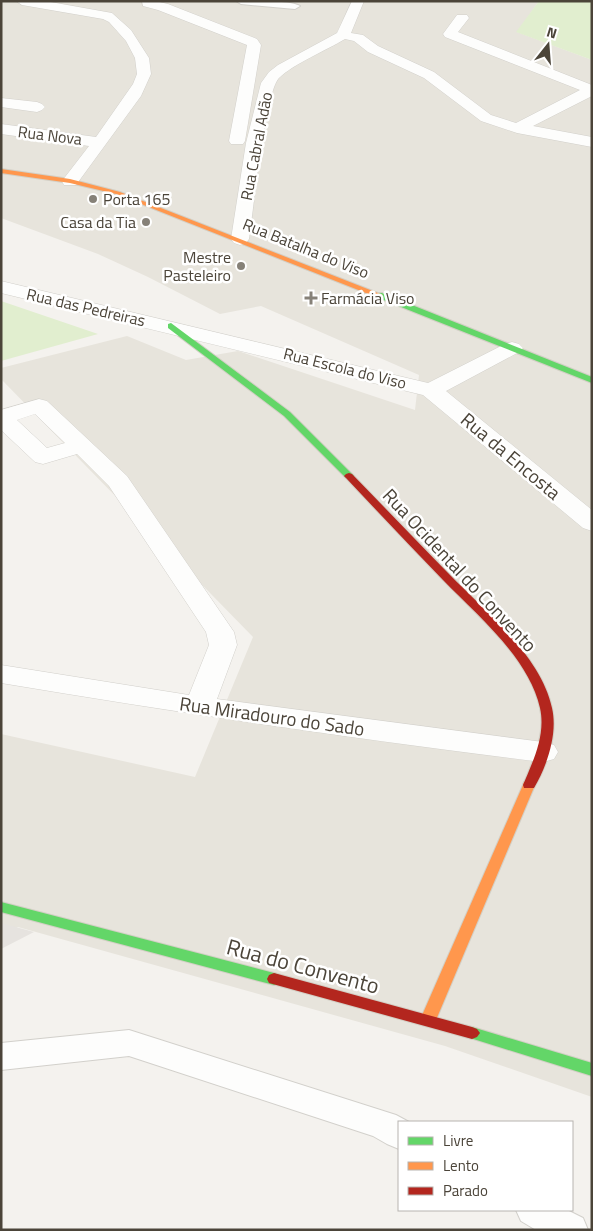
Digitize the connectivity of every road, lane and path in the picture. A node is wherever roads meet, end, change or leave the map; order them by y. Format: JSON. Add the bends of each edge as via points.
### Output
{"nodes":[{"id":1,"x":22,"y":1,"type":"edge"},
{"id":2,"x":241,"y":1,"type":"edge"},
{"id":3,"x":358,"y":1,"type":"edge"},
{"id":4,"x":138,"y":5,"type":"edge"},
{"id":5,"x":295,"y":6,"type":"dead end"},
{"id":6,"x":97,"y":13,"type":"junction"},
{"id":7,"x":462,"y":18,"type":"dead end"},
{"id":8,"x":343,"y":35,"type":"junction"},
{"id":9,"x":592,"y":90,"type":"edge"},
{"id":10,"x":1,"y":102,"type":"edge"},
{"id":11,"x":37,"y":108,"type":"dead end"},
{"id":12,"x":517,"y":128,"type":"junction"},
{"id":13,"x":1,"y":129,"type":"edge"},
{"id":14,"x":99,"y":142,"type":"junction"},
{"id":15,"x":592,"y":142,"type":"edge"},
{"id":16,"x":254,"y":143,"type":"junction"},
{"id":17,"x":1,"y":170,"type":"edge"},
{"id":18,"x":70,"y":181,"type":"junction"},
{"id":19,"x":240,"y":239,"type":"junction"},
{"id":20,"x":1,"y":287,"type":"edge"},
{"id":21,"x":171,"y":326,"type":"junction"},
{"id":22,"x":512,"y":348,"type":"junction"},
{"id":23,"x":592,"y":380,"type":"edge"},
{"id":24,"x":431,"y":390,"type":"junction"},
{"id":25,"x":1,"y":417,"type":"edge"},
{"id":26,"x":82,"y":446,"type":"junction"},
{"id":27,"x":592,"y":523,"type":"edge"},
{"id":28,"x":1,"y":674,"type":"edge"},
{"id":29,"x":200,"y":706,"type":"junction"},
{"id":30,"x":543,"y":752,"type":"junction"},
{"id":31,"x":1,"y":906,"type":"edge"},
{"id":32,"x":428,"y":1020,"type":"junction"},
{"id":33,"x":1,"y":1056,"type":"edge"},
{"id":34,"x":592,"y":1070,"type":"edge"},
{"id":35,"x":398,"y":1133,"type":"edge"},
{"id":36,"x":536,"y":1211,"type":"edge"},
{"id":37,"x":570,"y":1230,"type":"edge"}],
"edges":[{"from":1,"to":6,"type":"street"},
{"from":2,"to":5,"type":"lane"},
{"from":3,"to":8,"type":"street"},
{"from":4,"to":6,"type":"street"},
{"from":4,"to":16,"type":"street","via":[[163,7],[252,42],[236,143]]},
{"from":6,"to":14,"type":"street","via":[[113,18],[127,33],[140,53],[144,74],[133,97]]},
{"from":7,"to":9,"type":"street","via":[[450,34]]},
{"from":8,"to":12,"type":"street","via":[[358,38],[373,49],[429,75],[486,118]]},
{"from":8,"to":16,"type":"street","name":"Rua Cabral Adão","via":[[274,75],[268,83]]},
{"from":9,"to":12,"type":"street"},
{"from":10,"to":11,"type":"street"},
{"from":12,"to":15,"type":"street"},
{"from":13,"to":14,"type":"street","name":"Rua Nova"},
{"from":14,"to":18,"type":"street"},
{"from":16,"to":19,"type":"street","name":"Rua Cabral Adão"},
{"from":17,"to":18,"type":"street","name":"Rua Batalha do Viso"},
{"from":18,"to":19,"type":"street","name":"Rua Batalha do Viso","via":[[118,193]]},
{"from":19,"to":22,"type":"street","name":"Rua Batalha do Viso"},
{"from":20,"to":21,"type":"street","name":"Rua das Pedreiras"},
{"from":21,"to":24,"type":"street","name":"Rua Escola do Viso"},
{"from":21,"to":30,"type":"street","name":"Rua Ocidental do Convento","via":[[288,414],[503,636],[528,668],[544,696],[548,723]]},
{"from":22,"to":23,"type":"street","name":"Rua Batalha do Viso"},
{"from":22,"to":24,"type":"street","name":"Rua Escola do Viso"},
{"from":24,"to":27,"type":"street","name":"Rua da Encosta"},
{"from":25,"to":26,"type":"street","via":[[39,406]]},
{"from":25,"to":26,"type":"street","via":[[43,457]]},
{"from":26,"to":29,"type":"street","via":[[118,481],[220,632],[223,646]]},
{"from":28,"to":29,"type":"street","name":"Rua Miradouro do Sado"},
{"from":29,"to":30,"type":"street","name":"Rua Miradouro do Sado","via":[[432,740]]},
{"from":30,"to":32,"type":"street","name":"Rua Ocidental do Convento"},
{"from":31,"to":32,"type":"street","name":"Rua do Convento"},
{"from":32,"to":34,"type":"street","name":"Rua do Convento"},
{"from":33,"to":35,"type":"lane","via":[[128,1043],[384,1125]]},
{"from":36,"to":37,"type":"lane"}]}
